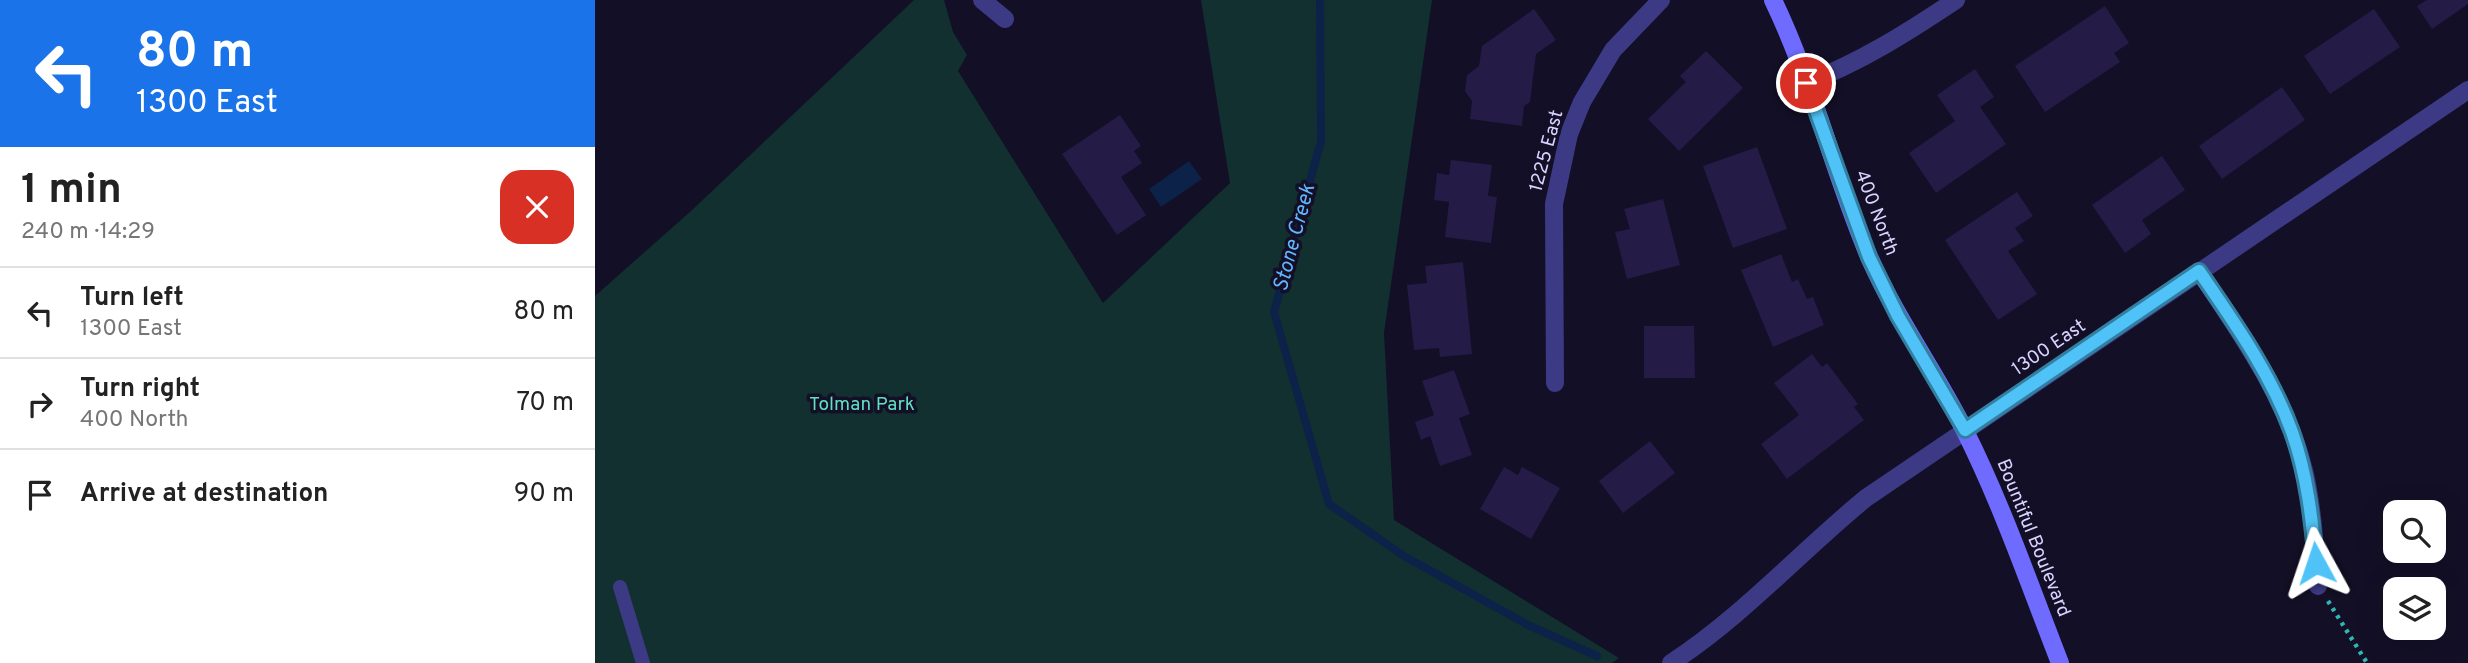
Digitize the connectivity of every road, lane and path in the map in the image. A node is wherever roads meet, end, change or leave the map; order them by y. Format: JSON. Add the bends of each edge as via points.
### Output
{"nodes":[{"id":1,"x":982,"y":0,"type":"edge"},
{"id":2,"x":1661,"y":0,"type":"edge"},
{"id":3,"x":1773,"y":0,"type":"edge"},
{"id":4,"x":1956,"y":0,"type":"edge"},
{"id":5,"x":1005,"y":19,"type":"dead end"},
{"id":6,"x":1806,"y":83,"type":"junction"},
{"id":7,"x":2468,"y":90,"type":"edge"},
{"id":8,"x":2199,"y":271,"type":"junction"},
{"id":9,"x":1555,"y":383,"type":"dead end"},
{"id":10,"x":1965,"y":430,"type":"junction"},
{"id":11,"x":2318,"y":586,"type":"joint"},
{"id":12,"x":620,"y":587,"type":"dead end"},
{"id":13,"x":643,"y":663,"type":"edge"},
{"id":14,"x":1671,"y":663,"type":"edge"},
{"id":15,"x":2060,"y":663,"type":"edge"},
{"id":16,"x":2367,"y":663,"type":"edge"}],
"edges":[{"from":1,"to":5,"type":"street"},
{"from":2,"to":9,"type":"street","name":"1225 East","via":[[1613,50],[1569,134],[1554,204]]},
{"from":3,"to":6,"type":"main road","name":"400 North"},
{"from":4,"to":6,"type":"street","via":[[1854,64]]},
{"from":6,"to":10,"type":"main road","name":"400 North","via":[[1869,257]]},
{"from":7,"to":8,"type":"street","name":"1300 East"},
{"from":8,"to":10,"type":"street","name":"1300 East"},
{"from":8,"to":11,"type":"street","via":[[2258,360],[2293,433],[2305,474]]},
{"from":10,"to":14,"type":"street","name":"1300 East","via":[[1866,498],[1727,622]]},
{"from":10,"to":15,"type":"main road","name":"Bountiful Boulevard"},
{"from":11,"to":16,"type":"path"},
{"from":12,"to":13,"type":"lane"}]}
